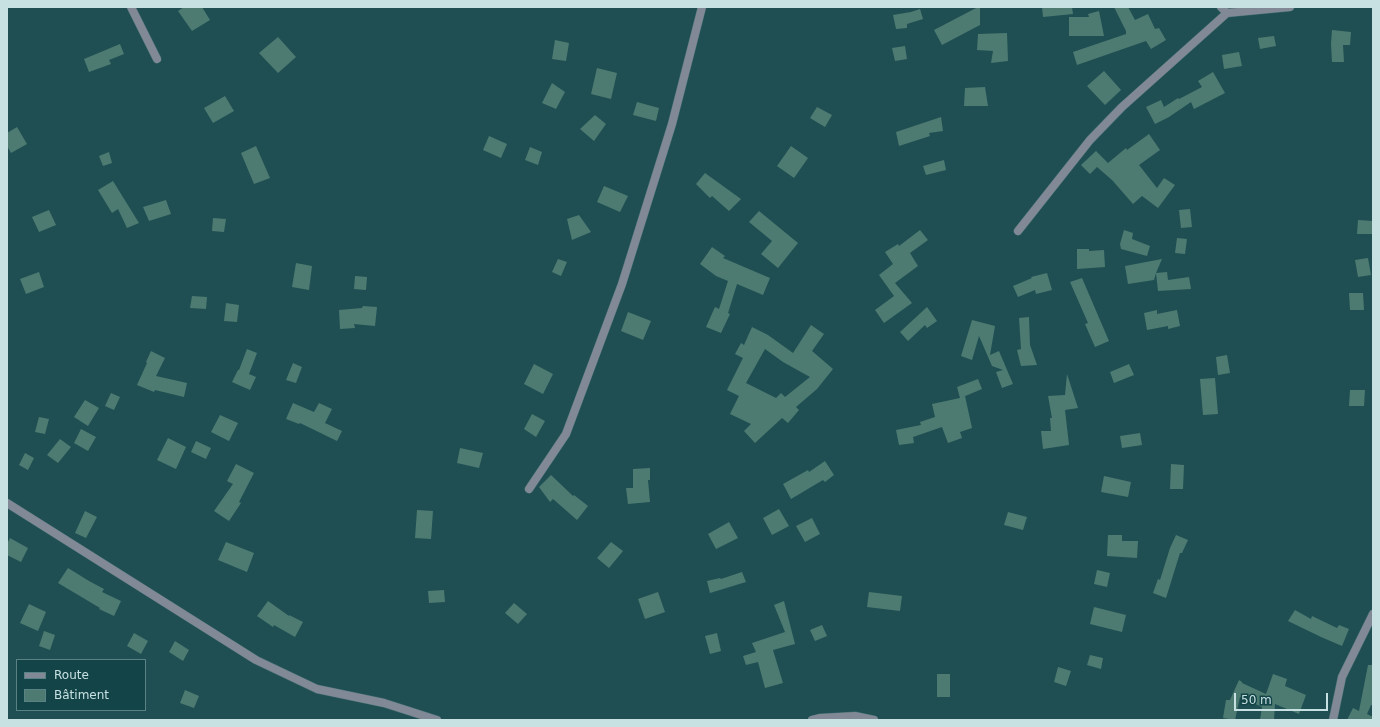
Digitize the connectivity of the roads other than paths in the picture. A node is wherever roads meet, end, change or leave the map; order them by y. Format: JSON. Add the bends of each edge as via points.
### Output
{"nodes":[{"id":1,"x":131,"y":7,"type":"edge"},
{"id":2,"x":702,"y":7,"type":"edge"},
{"id":3,"x":1290,"y":7,"type":"edge"},
{"id":4,"x":1224,"y":10,"type":"edge"},
{"id":5,"x":157,"y":59,"type":"dead end"},
{"id":6,"x":1018,"y":231,"type":"dead end"},
{"id":7,"x":529,"y":490,"type":"dead end"},
{"id":8,"x":7,"y":503,"type":"edge"},
{"id":9,"x":1373,"y":614,"type":"edge"},
{"id":10,"x":437,"y":720,"type":"edge"},
{"id":11,"x":812,"y":720,"type":"edge"},
{"id":12,"x":874,"y":720,"type":"edge"},
{"id":13,"x":1333,"y":720,"type":"edge"}],
"edges":[{"from":1,"to":5,"type":"street"},
{"from":2,"to":7,"type":"street","via":[[672,124],[622,284],[566,434]]},
{"from":3,"to":4,"type":"street"},
{"from":4,"to":6,"type":"street","via":[[1090,140]]},
{"from":8,"to":10,"type":"street","via":[[256,660],[316,689],[384,703]]},
{"from":9,"to":13,"type":"street","via":[[1342,677]]},
{"from":11,"to":12,"type":"street","via":[[855,716]]}]}
